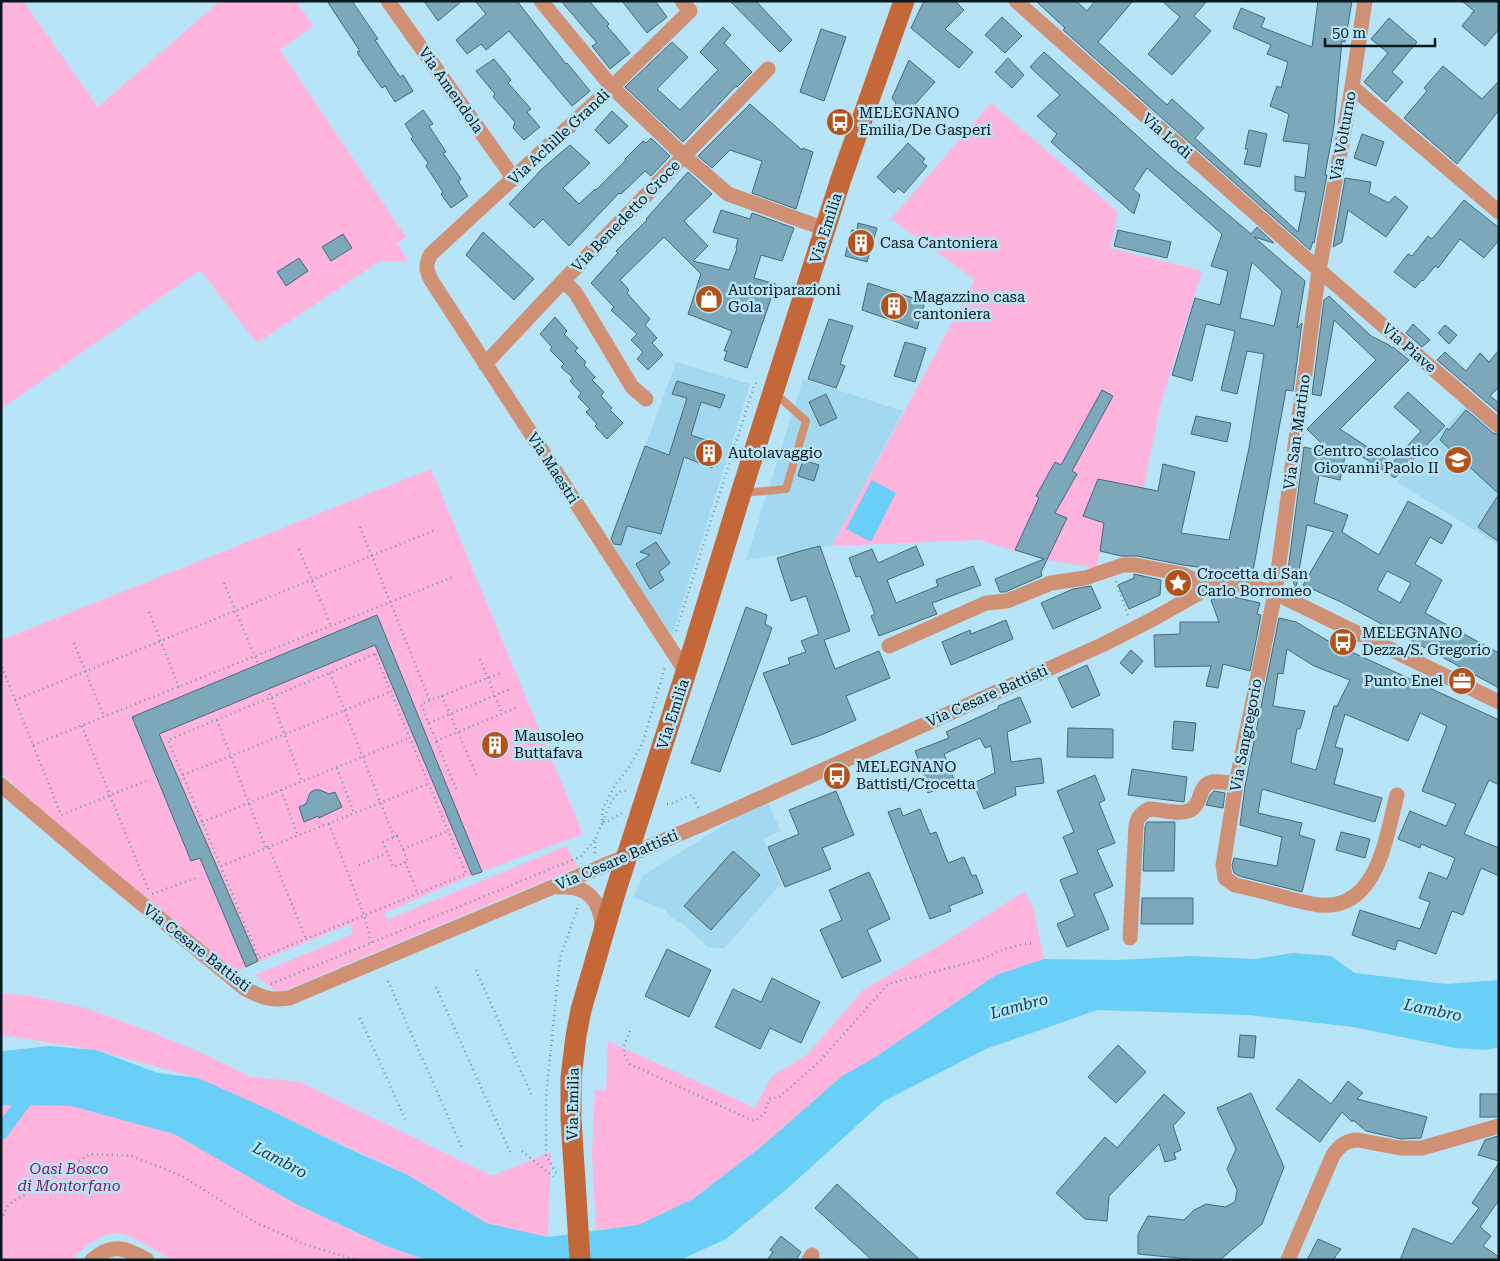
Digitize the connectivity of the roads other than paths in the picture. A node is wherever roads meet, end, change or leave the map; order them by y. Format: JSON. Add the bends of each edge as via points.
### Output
{"nodes":[{"id":1,"x":388,"y":1,"type":"edge"},
{"id":2,"x":541,"y":1,"type":"edge"},
{"id":3,"x":890,"y":1,"type":"edge"},
{"id":4,"x":904,"y":1,"type":"edge"},
{"id":5,"x":1016,"y":1,"type":"edge"},
{"id":6,"x":1365,"y":1,"type":"edge"},
{"id":7,"x":686,"y":6,"type":"edge"},
{"id":8,"x":768,"y":70,"type":"dead end"},
{"id":9,"x":612,"y":87,"type":"junction"},
{"id":10,"x":1352,"y":87,"type":"junction"},
{"id":11,"x":684,"y":156,"type":"junction"},
{"id":12,"x":514,"y":179,"type":"junction"},
{"id":13,"x":841,"y":179,"type":"junction"},
{"id":14,"x":1499,"y":212,"type":"edge"},
{"id":15,"x":825,"y":229,"type":"junction"},
{"id":16,"x":427,"y":262,"type":"joint"},
{"id":17,"x":1320,"y":270,"type":"junction"},
{"id":18,"x":563,"y":281,"type":"junction"},
{"id":19,"x":486,"y":364,"type":"junction"},
{"id":20,"x":773,"y":391,"type":"junction"},
{"id":21,"x":646,"y":398,"type":"dead end"},
{"id":22,"x":1499,"y":426,"type":"edge"},
{"id":23,"x":741,"y":493,"type":"junction"},
{"id":24,"x":1208,"y":588,"type":"junction"},
{"id":25,"x":1274,"y":593,"type":"junction"},
{"id":26,"x":889,"y":646,"type":"dead end"},
{"id":27,"x":686,"y":672,"type":"junction"},
{"id":28,"x":1499,"y":702,"type":"edge"},
{"id":29,"x":1236,"y":784,"type":"junction"},
{"id":30,"x":1,"y":785,"type":"edge"},
{"id":31,"x":1397,"y":795,"type":"dead end"},
{"id":32,"x":628,"y":856,"type":"junction"},
{"id":33,"x":552,"y":888,"type":"junction"},
{"id":34,"x":602,"y":936,"type":"junction"},
{"id":35,"x":1130,"y":938,"type":"dead end"},
{"id":36,"x":1499,"y":1126,"type":"edge"},
{"id":37,"x":92,"y":1260,"type":"edge"},
{"id":38,"x":147,"y":1260,"type":"edge"},
{"id":39,"x":580,"y":1260,"type":"edge"},
{"id":40,"x":1288,"y":1260,"type":"edge"}],
"edges":[{"from":1,"to":12,"type":"street","name":"Via Amendola"},
{"from":2,"to":9,"type":"street"},
{"from":3,"to":13,"type":"street","name":"Via Emilia"},
{"from":4,"to":13,"type":"street","name":"Via Emilia"},
{"from":5,"to":17,"type":"street","name":"Via Lodi"},
{"from":6,"to":10,"type":"street","name":"Via Volturno"},
{"from":7,"to":9,"type":"street","name":"Via Achille Grandi"},
{"from":8,"to":11,"type":"street","name":"Via Benedetto Croce"},
{"from":9,"to":11,"type":"street"},
{"from":9,"to":12,"type":"street","name":"Via Achille Grandi"},
{"from":10,"to":14,"type":"street"},
{"from":10,"to":17,"type":"street","name":"Via Volturno"},
{"from":11,"to":15,"type":"street","via":[[728,194]]},
{"from":11,"to":18,"type":"street","name":"Via Benedetto Croce"},
{"from":12,"to":16,"type":"street","name":"Via Achille Grandi","via":[[431,254]]},
{"from":13,"to":15,"type":"street","name":"Via Emilia"},
{"from":15,"to":20,"type":"street","name":"Via Emilia"},
{"from":16,"to":19,"type":"street","name":"Via Maestri","via":[[431,280]]},
{"from":17,"to":22,"type":"street","name":"Via Piave"},
{"from":17,"to":25,"type":"street","name":"Via San Martino"},
{"from":18,"to":19,"type":"street","name":"Via Benedetto Croce"},
{"from":18,"to":21,"type":"street","via":[[575,292],[632,387]]},
{"from":19,"to":27,"type":"street","name":"Via Maestri"},
{"from":20,"to":23,"type":"street","name":"Via Emilia"},
{"from":20,"to":23,"type":"lane","via":[[806,421],[786,489]]},
{"from":23,"to":27,"type":"street","name":"Via Emilia"},
{"from":24,"to":25,"type":"street","name":"Via Cesare Battisti","via":[[1234,585]]},
{"from":24,"to":26,"type":"street","via":[[1190,577],[1170,571],[1129,565],[1112,568],[1085,578],[1051,584],[1007,601],[986,603]]},
{"from":24,"to":32,"type":"street","name":"Via Cesare Battisti","via":[[1099,646]]},
{"from":25,"to":28,"type":"street","name":"Via Cesare Battisti"},
{"from":25,"to":29,"type":"street","name":"Via Sangregorio"},
{"from":27,"to":32,"type":"street","name":"Via Emilia"},
{"from":29,"to":31,"type":"street","name":"Via Sangregorio","via":[[1223,865],[1225,878],[1235,885],[1314,904],[1341,903],[1362,890],[1380,859]]},
{"from":29,"to":35,"type":"street","via":[[1206,784],[1195,807],[1189,811],[1148,809],[1140,815],[1136,822]]},
{"from":30,"to":33,"type":"street","name":"Via Cesare Battisti","via":[[244,988],[276,1000],[289,998]]},
{"from":32,"to":33,"type":"street","name":"Via Cesare Battisti"},
{"from":32,"to":34,"type":"street","name":"Via Emilia"},
{"from":33,"to":34,"type":"street","via":[[576,888],[594,899],[602,917]]},
{"from":34,"to":39,"type":"street","name":"Via Emilia","via":[[581,1010],[572,1078],[572,1142]]},
{"from":36,"to":40,"type":"street","via":[[1422,1148],[1400,1148],[1358,1140],[1344,1143],[1333,1155]]},
{"from":37,"to":38,"type":"street","via":[[104,1251],[116,1248]]}]}
